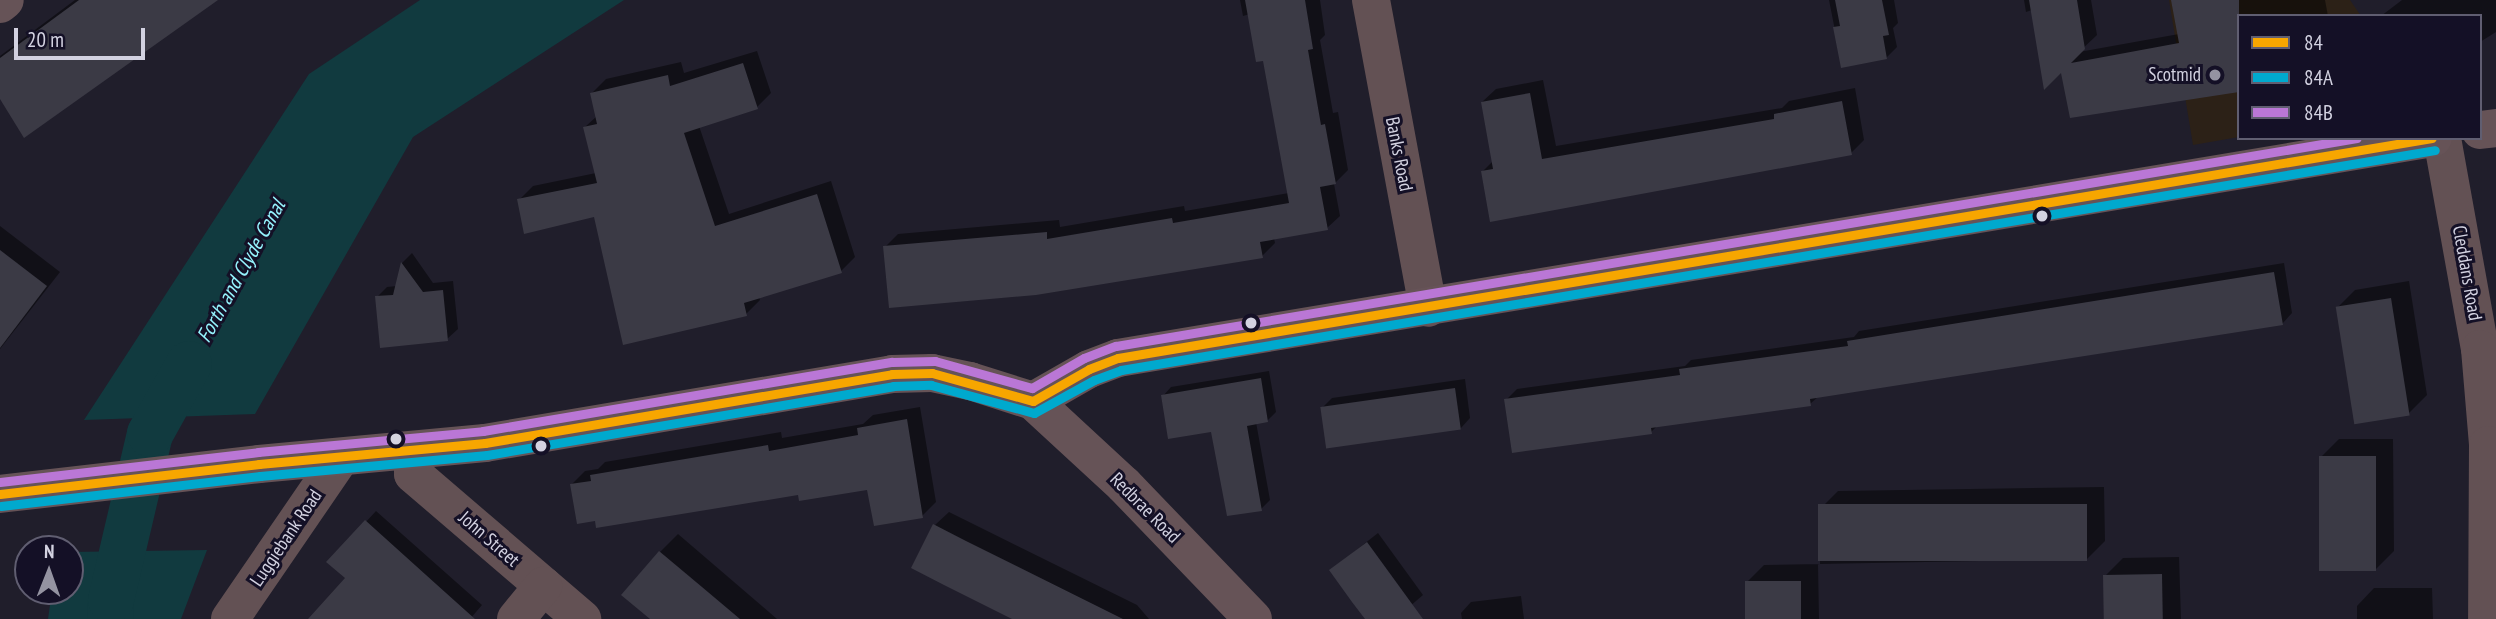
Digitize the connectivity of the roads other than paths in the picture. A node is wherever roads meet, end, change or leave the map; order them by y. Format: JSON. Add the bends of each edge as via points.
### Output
{"nodes":[{"id":1,"x":5,"y":0,"type":"edge"},
{"id":2,"x":1370,"y":0,"type":"edge"},
{"id":3,"x":0,"y":4,"type":"edge"},
{"id":4,"x":2421,"y":140,"type":"edge"},
{"id":5,"x":2442,"y":140,"type":"edge"},
{"id":6,"x":1428,"y":307,"type":"junction"},
{"id":7,"x":1033,"y":401,"type":"junction"},
{"id":8,"x":412,"y":452,"type":"junction"},
{"id":9,"x":341,"y":457,"type":"junction"},
{"id":10,"x":0,"y":494,"type":"edge"},
{"id":11,"x":543,"y":586,"type":"junction"},
{"id":12,"x":230,"y":619,"type":"edge"},
{"id":13,"x":516,"y":619,"type":"edge"},
{"id":14,"x":582,"y":619,"type":"edge"},
{"id":15,"x":1253,"y":619,"type":"edge"},
{"id":16,"x":2487,"y":619,"type":"edge"}],
"edges":[{"from":1,"to":3,"type":"street"},
{"from":2,"to":6,"type":"street","name":"Banks Road"},
{"from":4,"to":6,"type":"street"},
{"from":5,"to":16,"type":"street","name":"Cleddans Road","via":[[2480,349],[2488,445]]},
{"from":6,"to":7,"type":"street","via":[[1118,358]]},
{"from":7,"to":8,"type":"street","via":[[932,373],[891,374]]},
{"from":7,"to":15,"type":"street","name":"Redbrae Road","via":[[1124,485]]},
{"from":8,"to":9,"type":"street"},
{"from":8,"to":11,"type":"street","name":"John Street","via":[[413,474]]},
{"from":9,"to":10,"type":"street"},
{"from":9,"to":12,"type":"street","name":"Luggiebank Road"},
{"from":11,"to":13,"type":"street"},
{"from":11,"to":14,"type":"street","name":"John Street"}]}
